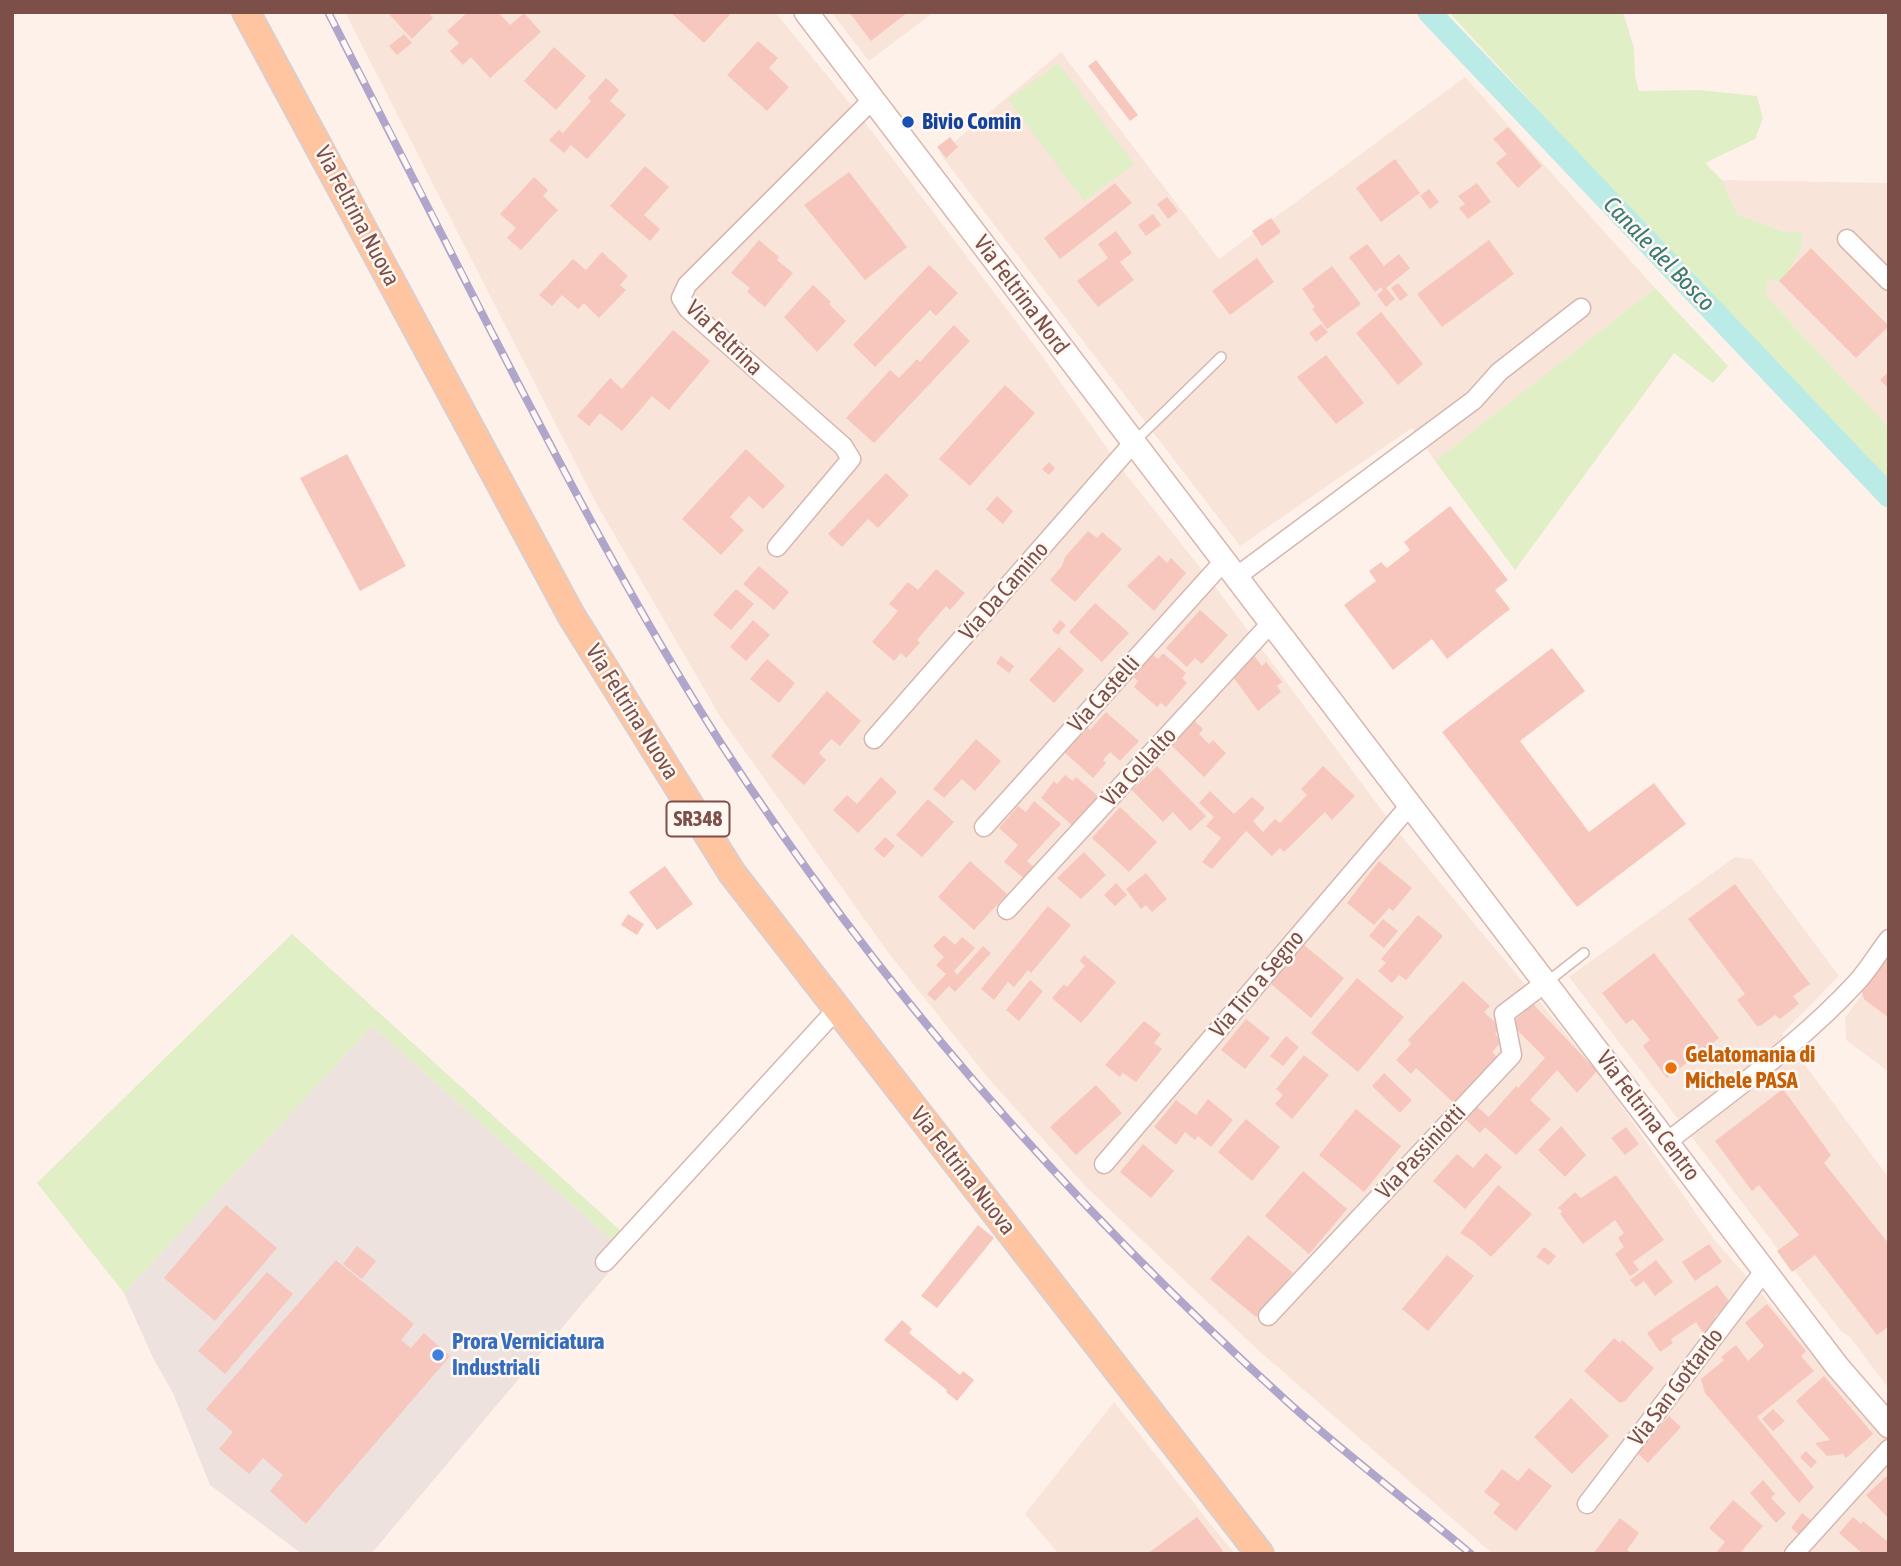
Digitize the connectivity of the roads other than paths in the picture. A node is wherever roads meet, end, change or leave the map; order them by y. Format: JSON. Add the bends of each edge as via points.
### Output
{"nodes":[{"id":1,"x":246,"y":12,"type":"edge"},
{"id":2,"x":806,"y":12,"type":"edge"},
{"id":3,"x":872,"y":100,"type":"junction"},
{"id":4,"x":1847,"y":239,"type":"dead end"},
{"id":5,"x":1889,"y":281,"type":"edge"},
{"id":6,"x":1581,"y":308,"type":"dead end"},
{"id":7,"x":1221,"y":357,"type":"dead end"},
{"id":8,"x":1134,"y":442,"type":"junction"},
{"id":9,"x":777,"y":547,"type":"dead end"},
{"id":10,"x":1230,"y":569,"type":"junction"},
{"id":11,"x":1271,"y":623,"type":"junction"},
{"id":12,"x":874,"y":739,"type":"dead end"},
{"id":13,"x":1410,"y":805,"type":"junction"},
{"id":14,"x":984,"y":827,"type":"dead end"},
{"id":15,"x":1007,"y":910,"type":"dead end"},
{"id":16,"x":1889,"y":939,"type":"edge"},
{"id":17,"x":1584,"y":953,"type":"dead end"},
{"id":18,"x":1545,"y":983,"type":"junction"},
{"id":19,"x":837,"y":1009,"type":"junction"},
{"id":20,"x":1667,"y":1142,"type":"junction"},
{"id":21,"x":1104,"y":1164,"type":"dead end"},
{"id":22,"x":605,"y":1262,"type":"dead end"},
{"id":23,"x":1765,"y":1270,"type":"junction"},
{"id":24,"x":1268,"y":1316,"type":"dead end"},
{"id":25,"x":1889,"y":1426,"type":"edge"},
{"id":26,"x":1889,"y":1449,"type":"edge"},
{"id":27,"x":1587,"y":1504,"type":"dead end"},
{"id":28,"x":1260,"y":1554,"type":"edge"},
{"id":29,"x":1794,"y":1554,"type":"edge"}],
"edges":[{"from":1,"to":19,"type":"main road","name":"Via Feltrina Nuova","number":"SR348","via":[[571,615],[732,873]]},
{"from":2,"to":3,"type":"main road","name":"Via Feltrina Nord"},
{"from":3,"to":8,"type":"main road","name":"Via Feltrina Nord"},
{"from":3,"to":9,"type":"street","name":"Via Feltrina","via":[[687,285],[681,298],[843,446],[851,459]]},
{"from":4,"to":5,"type":"street"},
{"from":6,"to":10,"type":"street","via":[[1499,372],[1474,400]]},
{"from":7,"to":8,"type":"lane"},
{"from":8,"to":10,"type":"main road","name":"Via Feltrina Nord"},
{"from":8,"to":12,"type":"street","name":"Via Da Camino"},
{"from":10,"to":11,"type":"main road","name":"Via Feltrina Nord"},
{"from":10,"to":14,"type":"street","name":"Via Castelli"},
{"from":11,"to":13,"type":"main road","name":"Via Feltrina Nord"},
{"from":11,"to":15,"type":"street","name":"Via Collalto"},
{"from":13,"to":18,"type":"main road","name":"Via Feltrina Centro"},
{"from":13,"to":21,"type":"street","name":"Via Tiro a Segno"},
{"from":16,"to":20,"type":"street","via":[[1859,980],[1818,1021]]},
{"from":17,"to":18,"type":"lane"},
{"from":18,"to":20,"type":"main road","name":"Via Feltrina Centro"},
{"from":18,"to":24,"type":"street","name":"Via Passiniotti","via":[[1504,1014],[1512,1055]]},
{"from":19,"to":22,"type":"street"},
{"from":19,"to":28,"type":"main road","name":"Via Feltrina Nuova","number":"SR348"},
{"from":20,"to":23,"type":"main road","name":"Via Feltrina Centro"},
{"from":23,"to":25,"type":"main road","name":"Via Feltrina Centro"},
{"from":23,"to":27,"type":"street","name":"Via San Gottardo"},
{"from":26,"to":29,"type":"street"}]}
